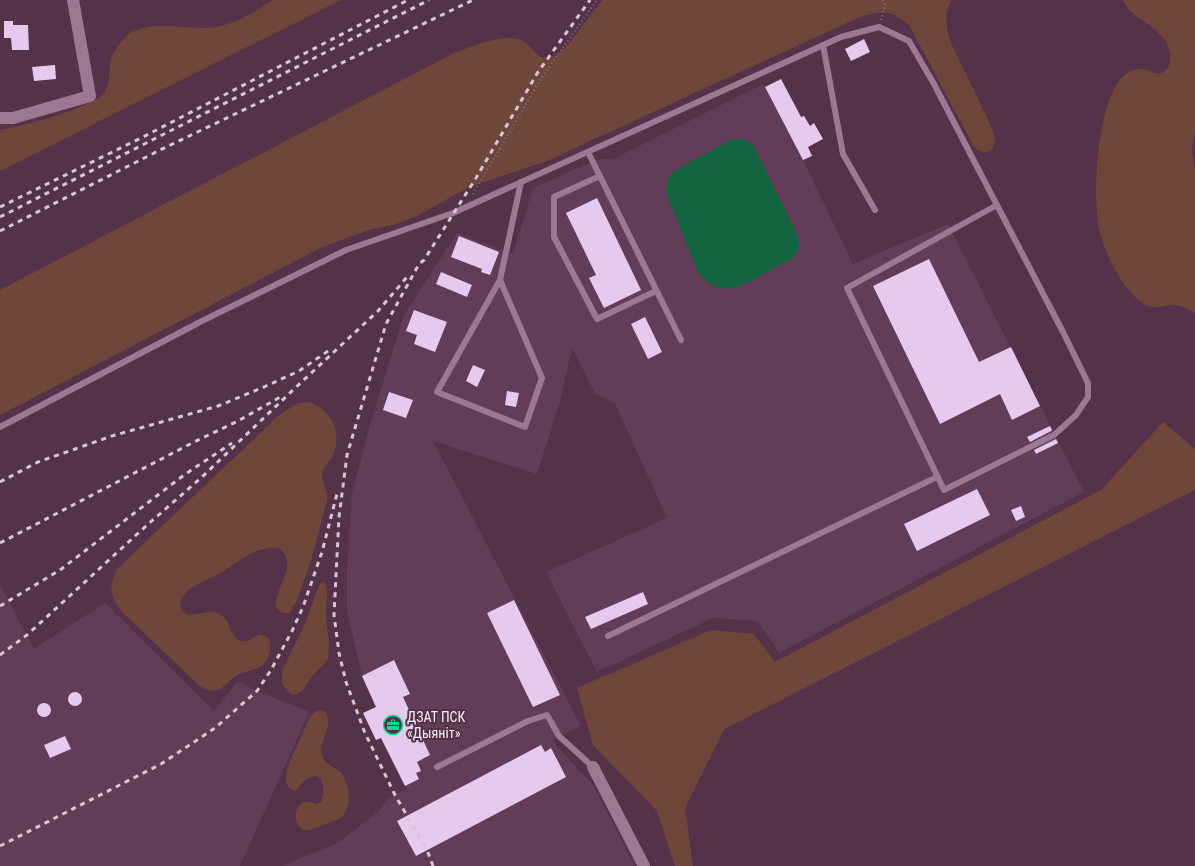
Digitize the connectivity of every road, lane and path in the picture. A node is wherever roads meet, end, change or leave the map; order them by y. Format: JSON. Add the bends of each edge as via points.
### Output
{"nodes":[{"id":1,"x":72,"y":0,"type":"edge"},
{"id":2,"x":597,"y":0,"type":"edge"},
{"id":3,"x":883,"y":0,"type":"edge"},
{"id":4,"x":879,"y":27,"type":"junction"},
{"id":5,"x":823,"y":45,"type":"junction"},
{"id":6,"x":0,"y":118,"type":"edge"},
{"id":7,"x":588,"y":152,"type":"junction"},
{"id":8,"x":600,"y":176,"type":"junction"},
{"id":9,"x":521,"y":182,"type":"junction"},
{"id":10,"x":996,"y":205,"type":"junction"},
{"id":11,"x":466,"y":207,"type":"junction"},
{"id":12,"x":875,"y":210,"type":"dead end"},
{"id":13,"x":500,"y":280,"type":"junction"},
{"id":14,"x":656,"y":291,"type":"junction"},
{"id":15,"x":681,"y":340,"type":"dead end"},
{"id":16,"x":0,"y":427,"type":"edge"},
{"id":17,"x":937,"y":477,"type":"junction"},
{"id":18,"x":608,"y":636,"type":"dead end"},
{"id":19,"x":438,"y":767,"type":"dead end"},
{"id":20,"x":593,"y":767,"type":"joint"},
{"id":21,"x":644,"y":866,"type":"edge"}],
"edges":[{"from":1,"to":6,"type":"street","via":[[90,96],[13,118]]},
{"from":2,"to":11,"type":"path","via":[[542,77]]},
{"from":3,"to":4,"type":"path","via":[[885,6]]},
{"from":4,"to":5,"type":"lane","via":[[841,37]]},
{"from":4,"to":10,"type":"lane","via":[[908,41],[934,84]]},
{"from":5,"to":7,"type":"lane"},
{"from":5,"to":12,"type":"lane","via":[[843,154]]},
{"from":7,"to":8,"type":"lane"},
{"from":7,"to":9,"type":"lane"},
{"from":8,"to":14,"type":"lane"},
{"from":8,"to":14,"type":"lane","via":[[554,197],[554,237],[597,319]]},
{"from":9,"to":11,"type":"lane"},
{"from":9,"to":13,"type":"lane"},
{"from":10,"to":17,"type":"lane","via":[[847,288]]},
{"from":10,"to":17,"type":"lane","via":[[1088,383],[1088,398],[1076,415],[1054,435],[944,490]]},
{"from":11,"to":16,"type":"lane","via":[[346,250],[202,321]]},
{"from":13,"to":13,"type":"lane","via":[[437,392],[525,427],[542,378]]},
{"from":14,"to":15,"type":"lane"},
{"from":17,"to":18,"type":"lane"},
{"from":19,"to":20,"type":"lane","via":[[528,721],[547,715],[558,736]]},
{"from":20,"to":21,"type":"street"}]}
